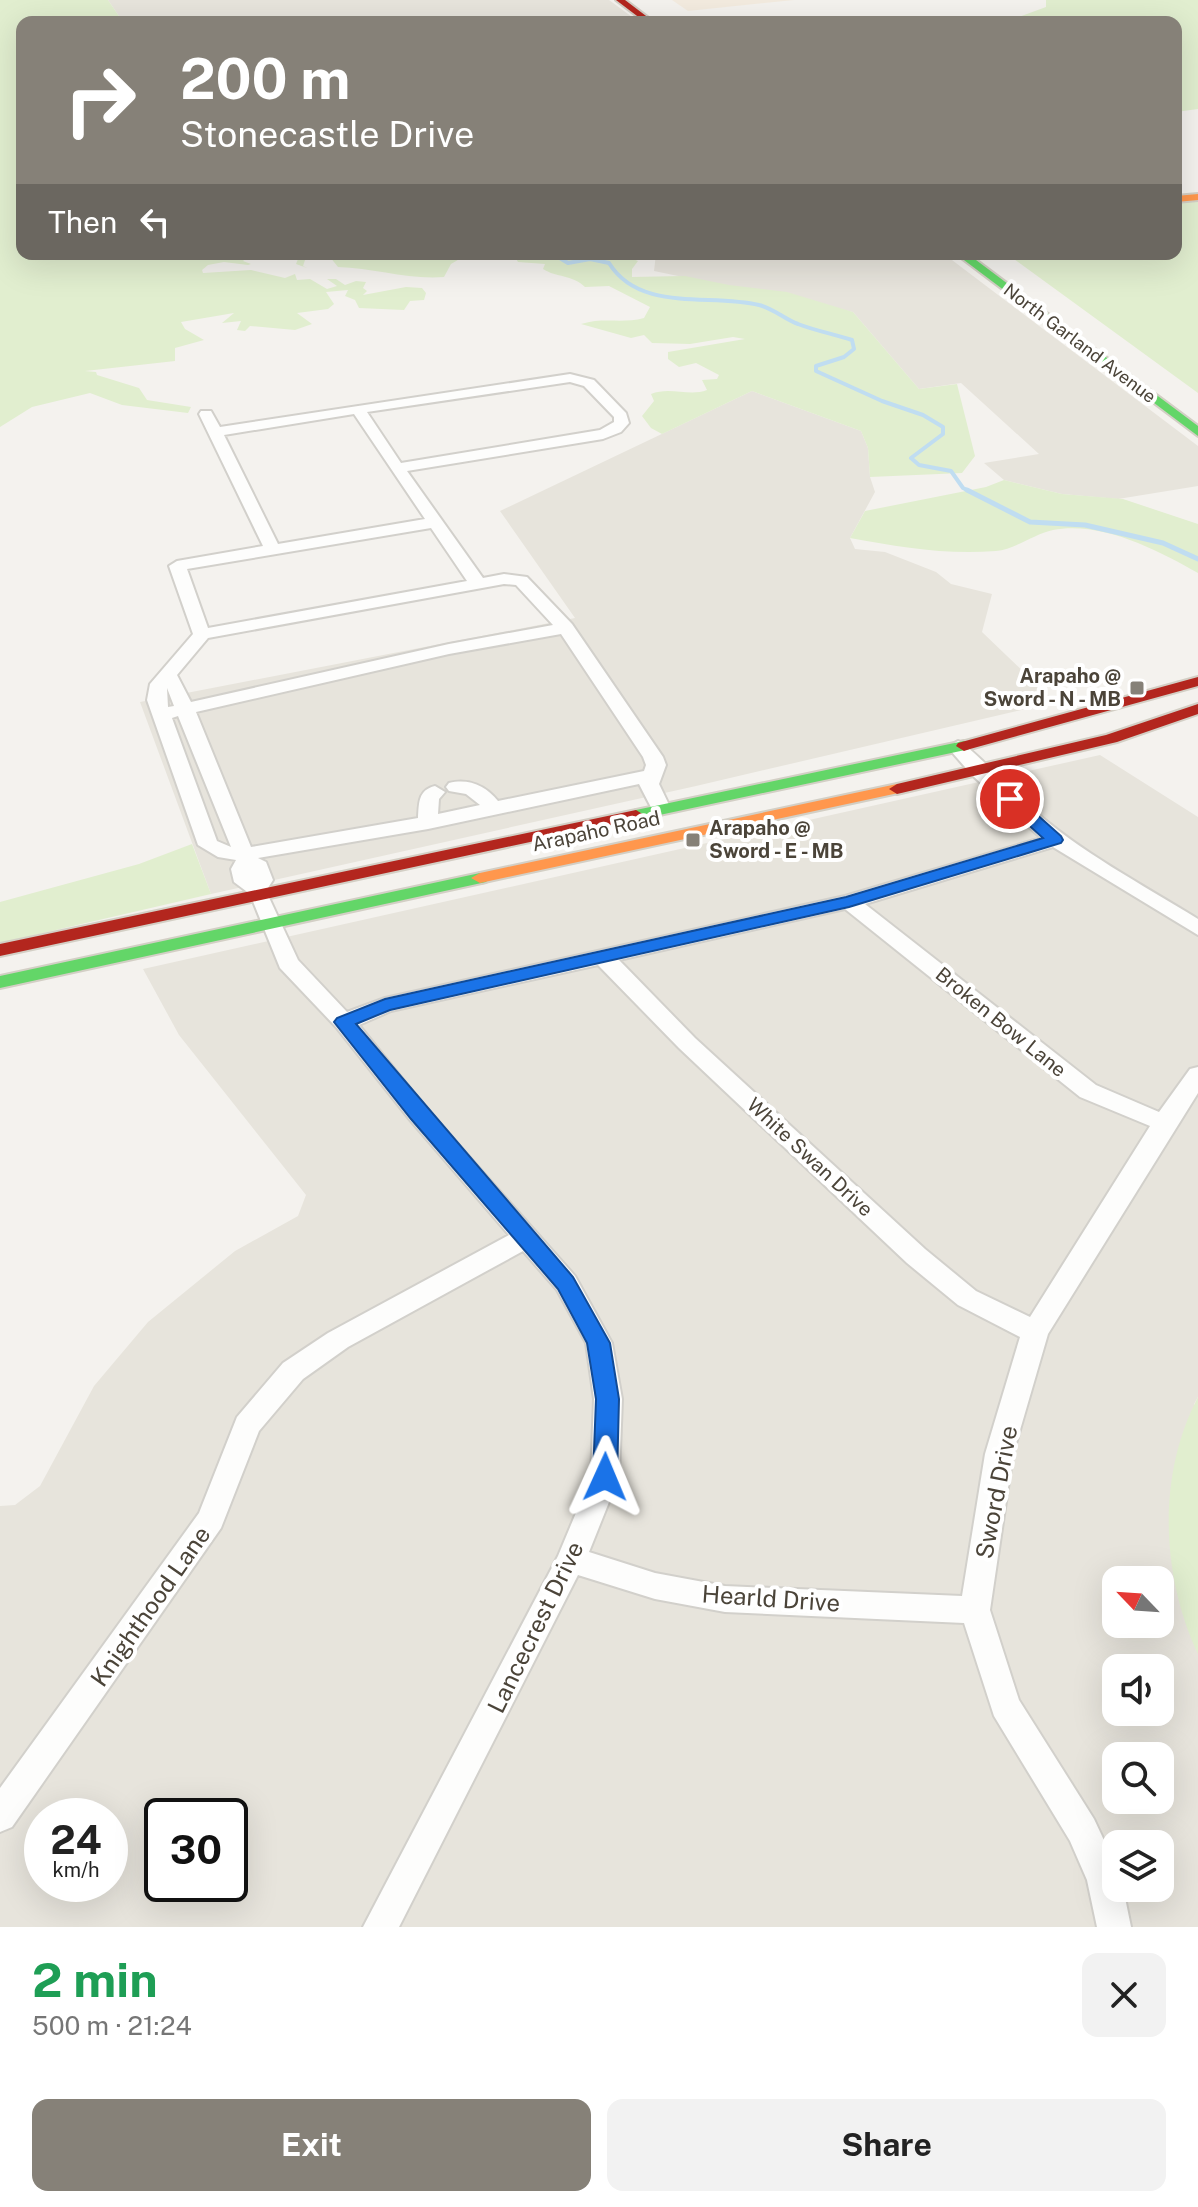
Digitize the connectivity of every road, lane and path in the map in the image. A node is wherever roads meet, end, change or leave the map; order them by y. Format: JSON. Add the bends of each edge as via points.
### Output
{"nodes":[{"id":1,"x":620,"y":0,"type":"edge"},
{"id":2,"x":653,"y":16,"type":"edge"},
{"id":3,"x":969,"y":260,"type":"edge"},
{"id":4,"x":358,"y":409,"type":"junction"},
{"id":5,"x":206,"y":414,"type":"dead end"},
{"id":6,"x":215,"y":432,"type":"junction"},
{"id":7,"x":1198,"y":432,"type":"edge"},
{"id":8,"x":397,"y":468,"type":"junction"},
{"id":9,"x":435,"y":522,"type":"junction"},
{"id":10,"x":273,"y":550,"type":"junction"},
{"id":11,"x":477,"y":582,"type":"junction"},
{"id":12,"x":566,"y":628,"type":"junction"},
{"id":13,"x":202,"y":634,"type":"junction"},
{"id":14,"x":169,"y":676,"type":"junction"},
{"id":15,"x":1198,"y":681,"type":"edge"},
{"id":16,"x":1198,"y":709,"type":"edge"},
{"id":17,"x":184,"y":710,"type":"junction"},
{"id":18,"x":163,"y":714,"type":"junction"},
{"id":19,"x":958,"y":747,"type":"junction"},
{"id":20,"x":979,"y":771,"type":"junction"},
{"id":21,"x":652,"y":775,"type":"junction"},
{"id":22,"x":456,"y":787,"type":"dead end"},
{"id":23,"x":435,"y":792,"type":"dead end"},
{"id":24,"x":493,"y":809,"type":"junction"},
{"id":25,"x":661,"y":809,"type":"junction"},
{"id":26,"x":428,"y":823,"type":"junction"},
{"id":27,"x":1055,"y":840,"type":"junction"},
{"id":28,"x":245,"y":857,"type":"junction"},
{"id":29,"x":259,"y":896,"type":"junction"},
{"id":30,"x":849,"y":902,"type":"junction"},
{"id":31,"x":270,"y":925,"type":"junction"},
{"id":32,"x":1198,"y":928,"type":"edge"},
{"id":33,"x":0,"y":950,"type":"edge"},
{"id":34,"x":603,"y":957,"type":"junction"},
{"id":35,"x":0,"y":982,"type":"edge"},
{"id":36,"x":344,"y":1022,"type":"junction"},
{"id":37,"x":1198,"y":1075,"type":"edge"},
{"id":38,"x":1164,"y":1123,"type":"junction"},
{"id":39,"x":526,"y":1237,"type":"junction"},
{"id":40,"x":1035,"y":1332,"type":"junction"},
{"id":41,"x":571,"y":1560,"type":"junction"},
{"id":42,"x":975,"y":1610,"type":"junction"},
{"id":43,"x":0,"y":1816,"type":"edge"},
{"id":44,"x":380,"y":1927,"type":"edge"},
{"id":45,"x":1114,"y":1927,"type":"edge"}],
"edges":[{"from":1,"to":2,"type":"main road"},
{"from":3,"to":7,"type":"main road","name":"North Garland Avenue"},
{"from":4,"to":6,"type":"street"},
{"from":4,"to":8,"type":"street"},
{"from":4,"to":8,"type":"street","via":[[570,378],[589,383],[621,416],[616,429],[603,434]]},
{"from":5,"to":6,"type":"street"},
{"from":6,"to":10,"type":"street"},
{"from":8,"to":9,"type":"street"},
{"from":9,"to":10,"type":"street"},
{"from":9,"to":11,"type":"street"},
{"from":10,"to":13,"type":"street","via":[[177,566]]},
{"from":11,"to":12,"type":"street","via":[[521,581]]},
{"from":11,"to":13,"type":"street"},
{"from":12,"to":17,"type":"street","via":[[449,649]]},
{"from":12,"to":21,"type":"street","via":[[653,757]]},
{"from":13,"to":14,"type":"street"},
{"from":14,"to":17,"type":"street"},
{"from":14,"to":18,"type":"street","via":[[157,688]]},
{"from":15,"to":19,"type":"main road","name":"Arapaho Road"},
{"from":16,"to":20,"type":"main road","name":"Arapaho Road","via":[[1111,739]]},
{"from":17,"to":18,"type":"street"},
{"from":17,"to":28,"type":"street"},
{"from":18,"to":28,"type":"street","via":[[208,845]]},
{"from":19,"to":20,"type":"street"},
{"from":19,"to":25,"type":"main road","name":"Arapaho Road"},
{"from":20,"to":27,"type":"street"},
{"from":20,"to":31,"type":"main road","name":"Arapaho Road"},
{"from":21,"to":24,"type":"street"},
{"from":21,"to":25,"type":"street","via":[[649,784]]},
{"from":22,"to":24,"type":"street","via":[[474,788]]},
{"from":23,"to":26,"type":"street","via":[[429,798]]},
{"from":24,"to":26,"type":"street"},
{"from":25,"to":29,"type":"main road","name":"Arapaho Road"},
{"from":26,"to":28,"type":"street"},
{"from":27,"to":30,"type":"street"},
{"from":27,"to":32,"type":"street"},
{"from":29,"to":31,"type":"street","name":"Lancecrest Drive"},
{"from":29,"to":33,"type":"main road","name":"Arapaho Road"},
{"from":30,"to":34,"type":"street"},
{"from":30,"to":38,"type":"street","name":"Broken Bow Lane","via":[[1088,1091]]},
{"from":31,"to":35,"type":"main road","name":"Arapaho Road"},
{"from":31,"to":36,"type":"street","name":"Lancecrest Drive","via":[[288,963]]},
{"from":34,"to":36,"type":"street","via":[[385,1005]]},
{"from":34,"to":40,"type":"street","name":"White Swan Drive","via":[[687,1043],[916,1256],[967,1298]]},
{"from":36,"to":39,"type":"street","name":"Lancecrest Drive"},
{"from":37,"to":38,"type":"street","name":"Sword Drive"},
{"from":38,"to":40,"type":"street","name":"Sword Drive"},
{"from":39,"to":41,"type":"street","name":"Lancecrest Drive","via":[[566,1283],[599,1343],[608,1399],[605,1477]]},
{"from":39,"to":43,"type":"street","name":"Knighthood Lane","via":[[338,1340],[293,1371],[247,1425],[211,1519]]},
{"from":40,"to":42,"type":"street","name":"Sword Drive","via":[[999,1454]]},
{"from":41,"to":42,"type":"street","name":"Hearld Drive","via":[[655,1586],[725,1599]]},
{"from":41,"to":44,"type":"street","name":"Lancecrest Drive"},
{"from":42,"to":45,"type":"street","name":"Sword Drive","via":[[1005,1706],[1082,1830],[1104,1878]]}]}
